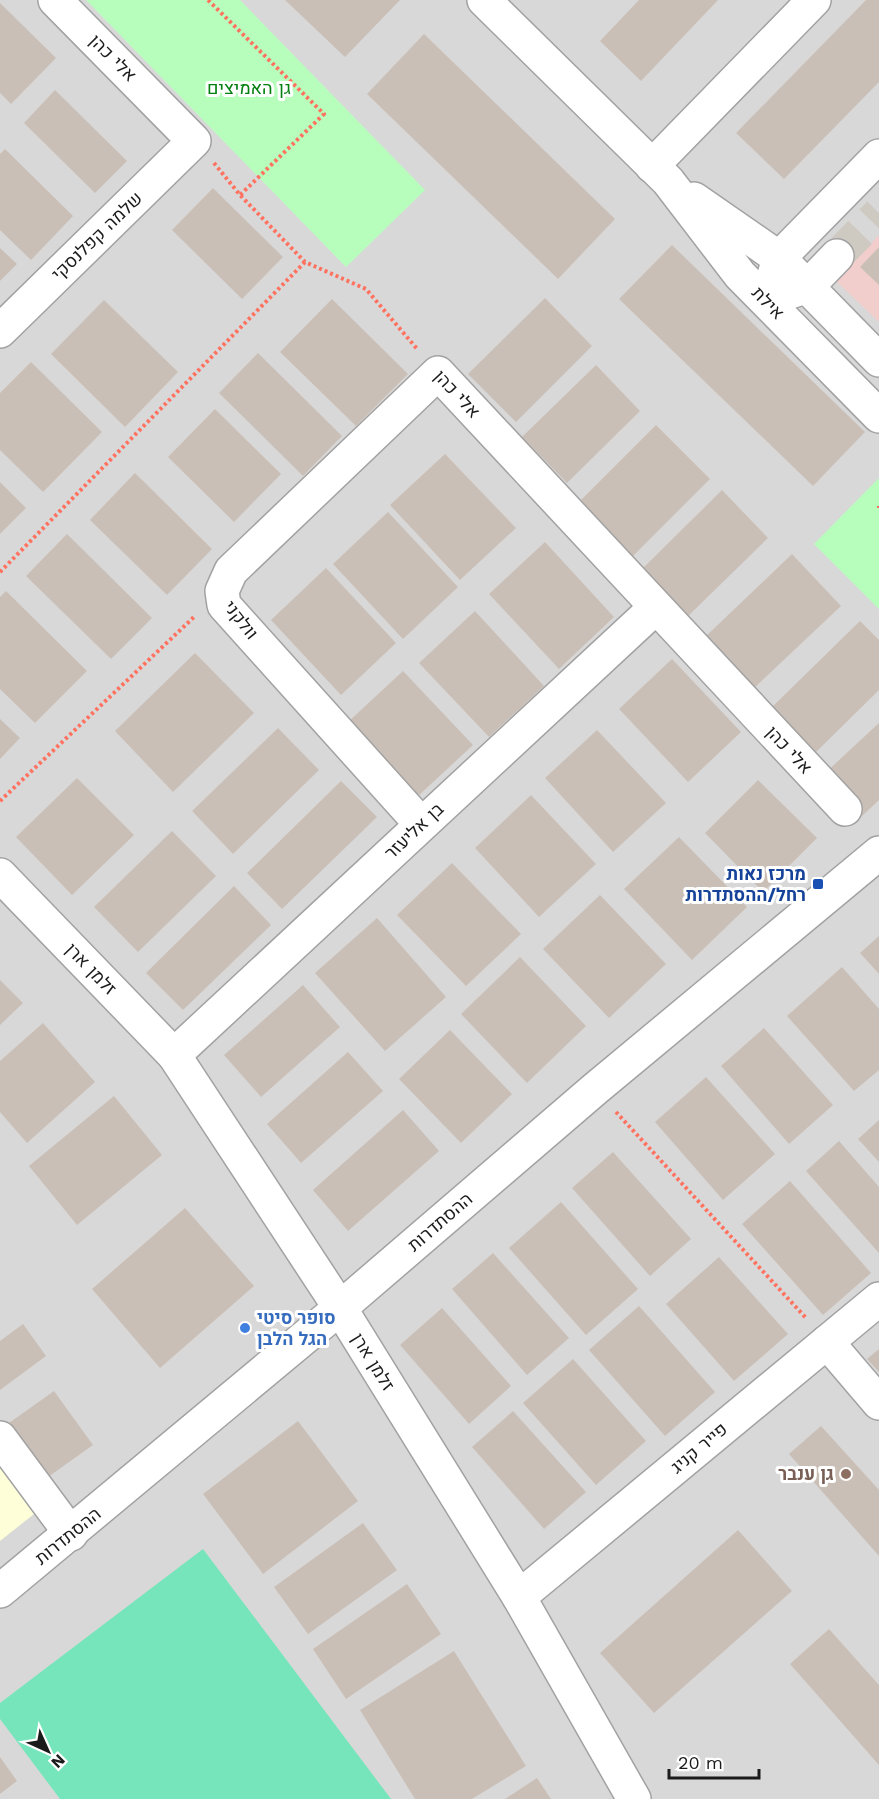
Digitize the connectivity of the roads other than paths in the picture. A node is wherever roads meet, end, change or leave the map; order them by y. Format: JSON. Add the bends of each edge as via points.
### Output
{"nodes":[{"id":1,"x":55,"y":0,"type":"edge"},
{"id":2,"x":484,"y":0,"type":"edge"},
{"id":3,"x":814,"y":0,"type":"edge"},
{"id":4,"x":194,"y":141,"type":"joint"},
{"id":5,"x":879,"y":156,"type":"edge"},
{"id":6,"x":660,"y":174,"type":"junction"},
{"id":7,"x":837,"y":256,"type":"tunnel mouth"},
{"id":8,"x":779,"y":258,"type":"junction"},
{"id":9,"x":808,"y":286,"type":"junction"},
{"id":10,"x":766,"y":301,"type":"junction"},
{"id":11,"x":0,"y":331,"type":"edge"},
{"id":12,"x":879,"y":360,"type":"edge"},
{"id":13,"x":438,"y":373,"type":"joint"},
{"id":14,"x":879,"y":416,"type":"edge"},
{"id":15,"x":655,"y":608,"type":"junction"},
{"id":16,"x":845,"y":809,"type":"dead end"},
{"id":17,"x":421,"y":824,"type":"junction"},
{"id":18,"x":879,"y":853,"type":"edge"},
{"id":19,"x":0,"y":875,"type":"edge"},
{"id":20,"x":174,"y":1055,"type":"junction"},
{"id":21,"x":879,"y":1299,"type":"edge"},
{"id":22,"x":340,"y":1308,"type":"junction"},
{"id":23,"x":827,"y":1342,"type":"junction"},
{"id":24,"x":879,"y":1403,"type":"edge"},
{"id":25,"x":0,"y":1438,"type":"edge"},
{"id":26,"x":71,"y":1534,"type":"junction"},
{"id":27,"x":0,"y":1591,"type":"edge"},
{"id":28,"x":519,"y":1597,"type":"junction"},
{"id":29,"x":634,"y":1799,"type":"edge"}],
"edges":[{"from":1,"to":4,"type":"street","name":"אלי כהן"},
{"from":2,"to":6,"type":"street","name":"אילת"},
{"from":3,"to":6,"type":"street"},
{"from":4,"to":11,"type":"street","name":"שלמה קפלנסקי"},
{"from":5,"to":8,"type":"street"},
{"from":6,"to":8,"type":"street","name":"אילת"},
{"from":6,"to":10,"type":"street","name":"אילת"},
{"from":7,"to":9,"type":"street"},
{"from":8,"to":9,"type":"street","name":"אילת"},
{"from":8,"to":10,"type":"street"},
{"from":9,"to":10,"type":"street"},
{"from":9,"to":12,"type":"street","name":"אילת"},
{"from":10,"to":14,"type":"street","name":"אילת"},
{"from":13,"to":15,"type":"street","name":"אלי כהן"},
{"from":13,"to":17,"type":"street","name":"וולקני","via":[[231,571],[222,591],[224,605]]},
{"from":15,"to":16,"type":"street","name":"אלי כהן"},
{"from":15,"to":17,"type":"street","name":"בן אליעזר"},
{"from":17,"to":20,"type":"street","name":"בן אליעזר"},
{"from":18,"to":22,"type":"street","name":"ההסתדרות"},
{"from":19,"to":20,"type":"street","name":"זלמן ארן"},
{"from":20,"to":22,"type":"street","name":"זלמן ארן"},
{"from":21,"to":23,"type":"street","name":"פייר קניג"},
{"from":22,"to":26,"type":"street","name":"ההסתדרות"},
{"from":22,"to":28,"type":"street","name":"זלמן ארן"},
{"from":23,"to":24,"type":"street"},
{"from":23,"to":28,"type":"street","name":"פייר קניג"},
{"from":25,"to":26,"type":"street"},
{"from":26,"to":27,"type":"street","name":"ההסתדרות"},
{"from":28,"to":29,"type":"street","name":"זלמן ארן"}]}
